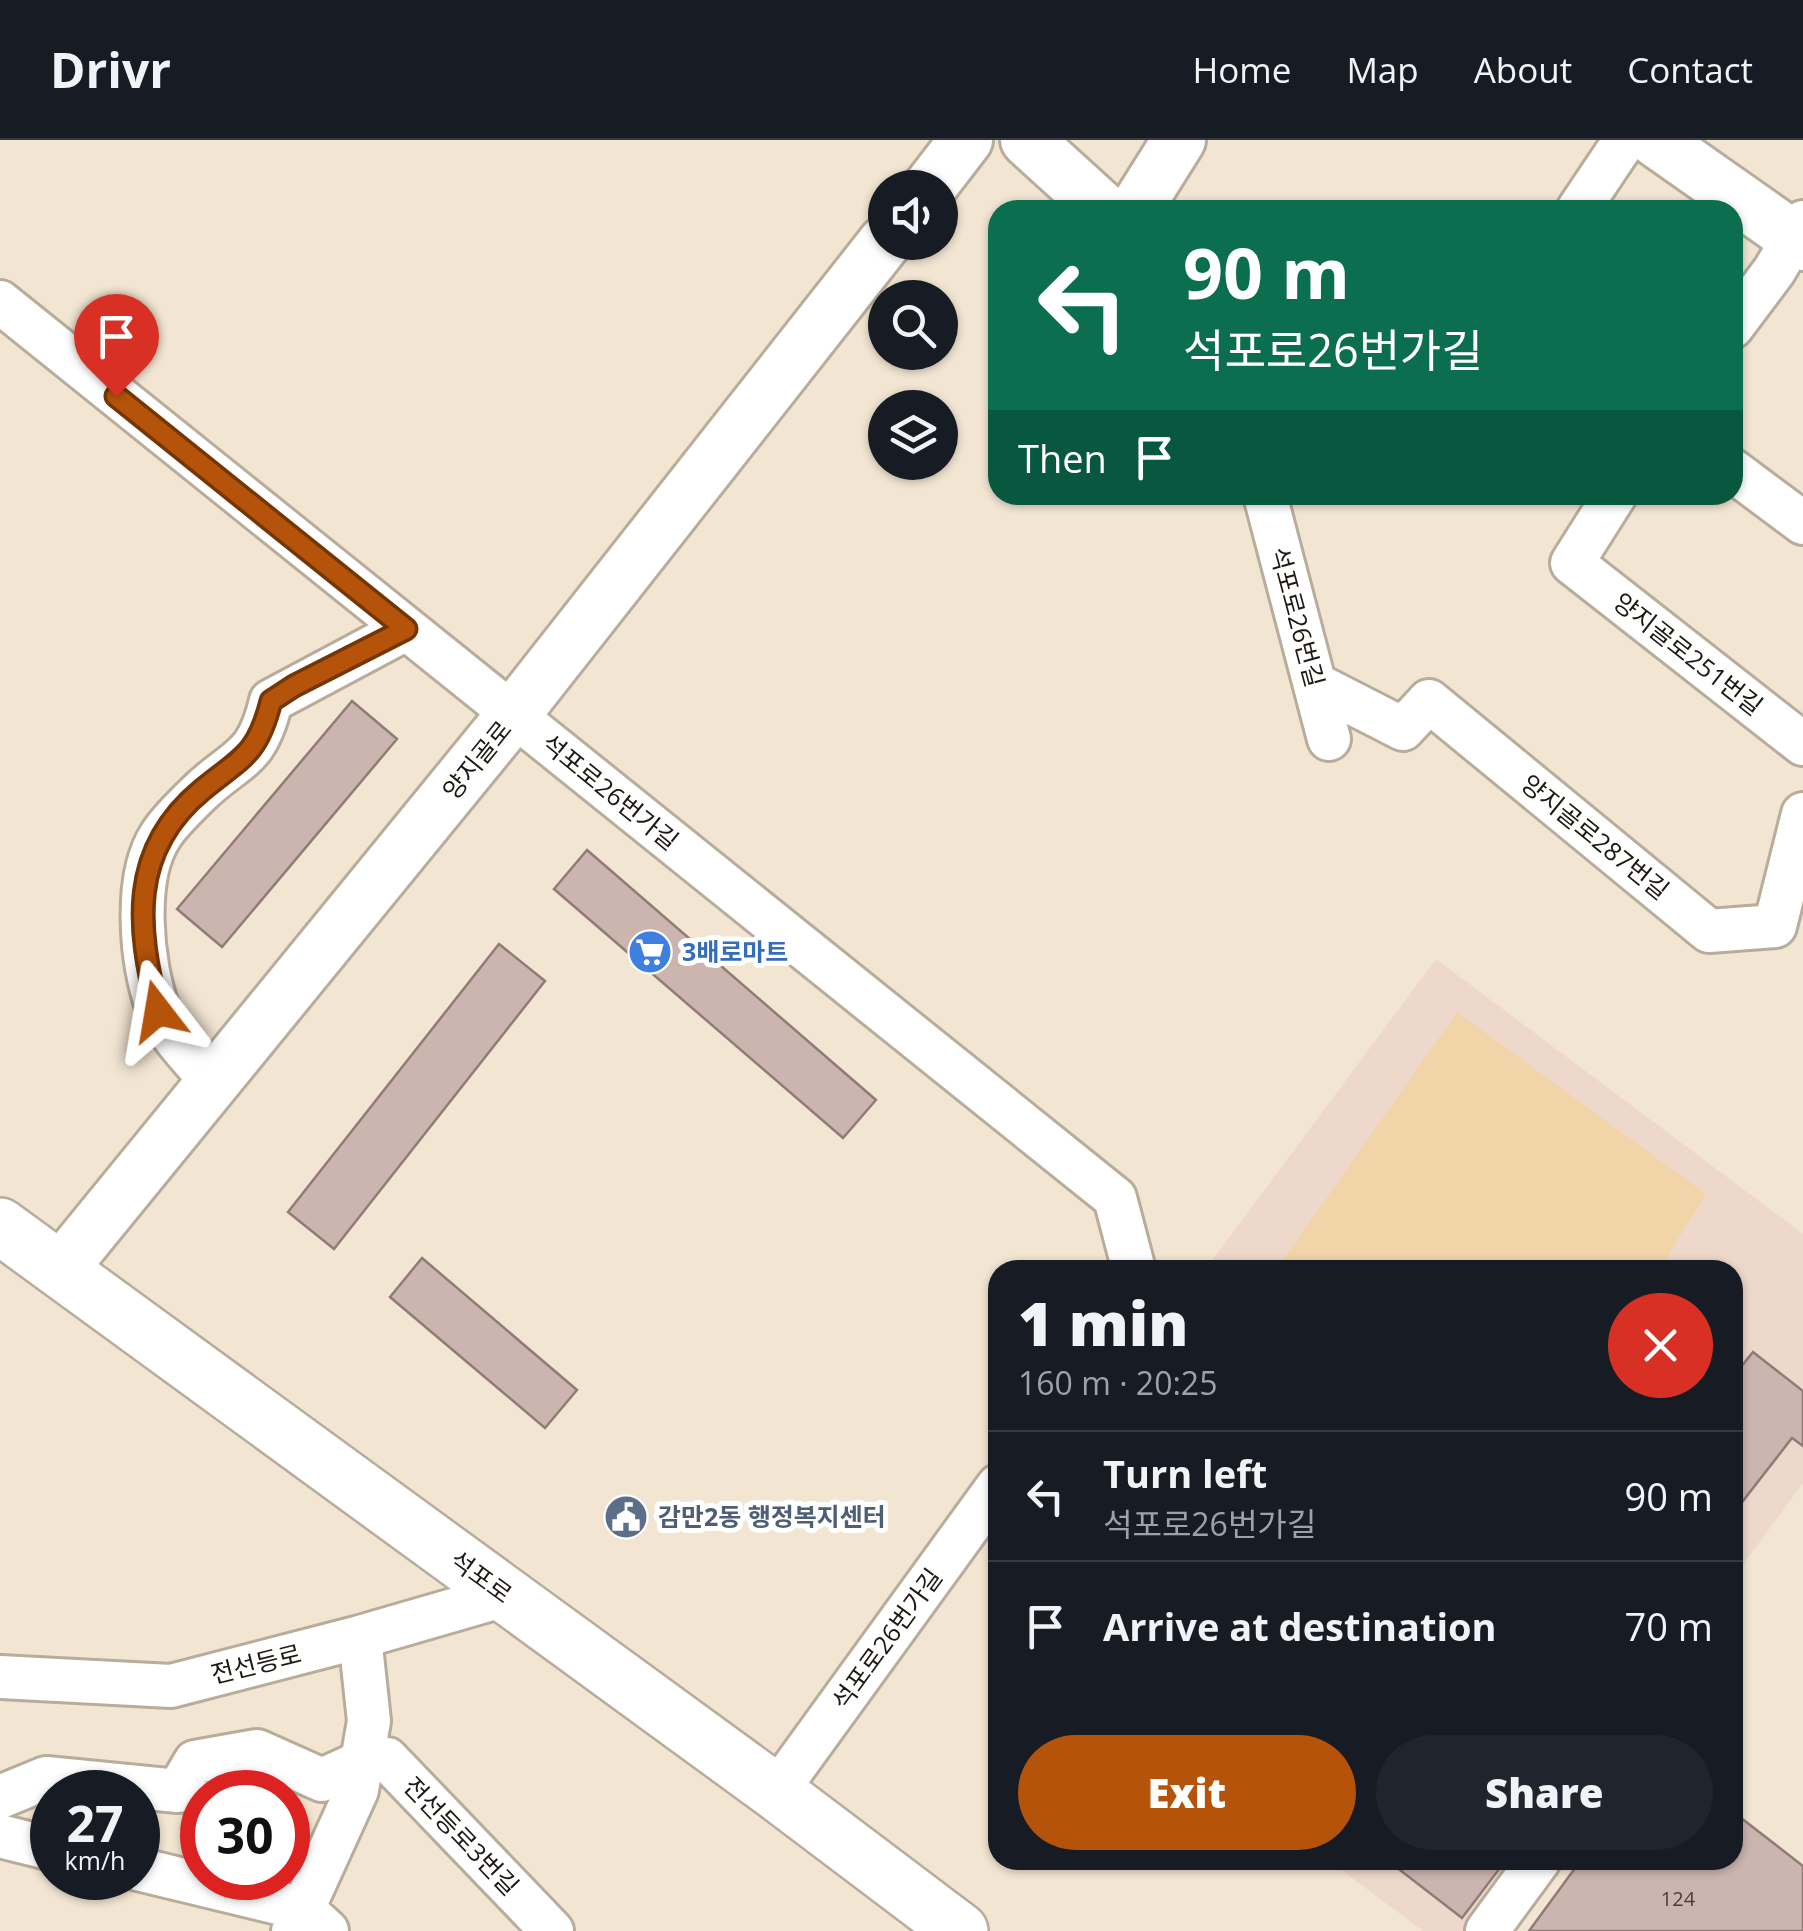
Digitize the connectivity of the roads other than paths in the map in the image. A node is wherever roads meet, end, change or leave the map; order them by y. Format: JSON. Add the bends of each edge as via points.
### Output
{"nodes":[{"id":1,"x":966,"y":140,"type":"edge"},
{"id":2,"x":1027,"y":140,"type":"edge"},
{"id":3,"x":1179,"y":140,"type":"edge"},
{"id":4,"x":1625,"y":140,"type":"edge"},
{"id":5,"x":1655,"y":140,"type":"edge"},
{"id":6,"x":942,"y":170,"type":"edge"},
{"id":7,"x":1093,"y":200,"type":"edge"},
{"id":8,"x":1141,"y":200,"type":"edge"},
{"id":9,"x":1585,"y":200,"type":"edge"},
{"id":10,"x":1800,"y":235,"type":"edge"},
{"id":11,"x":871,"y":260,"type":"edge"},
{"id":12,"x":0,"y":302,"type":"edge"},
{"id":13,"x":1743,"y":312,"type":"edge"},
{"id":14,"x":1743,"y":478,"type":"edge"},
{"id":15,"x":1268,"y":505,"type":"edge"},
{"id":16,"x":1609,"y":505,"type":"edge"},
{"id":17,"x":1803,"y":523,"type":"edge"},
{"id":18,"x":406,"y":629,"type":"junction"},
{"id":19,"x":1314,"y":684,"type":"junction"},
{"id":20,"x":513,"y":715,"type":"junction"},
{"id":21,"x":1329,"y":739,"type":"dead end"},
{"id":22,"x":1803,"y":744,"type":"edge"},
{"id":23,"x":1803,"y":814,"type":"edge"},
{"id":24,"x":1789,"y":940,"type":"edge"},
{"id":25,"x":213,"y":1083,"type":"junction"},
{"id":26,"x":0,"y":1226,"type":"edge"},
{"id":27,"x":1131,"y":1260,"type":"edge"},
{"id":28,"x":60,"y":1270,"type":"junction"},
{"id":29,"x":988,"y":1500,"type":"edge"},
{"id":30,"x":505,"y":1595,"type":"junction"},
{"id":31,"x":360,"y":1638,"type":"junction"},
{"id":32,"x":0,"y":1676,"type":"edge"},
{"id":33,"x":362,"y":1762,"type":"junction"},
{"id":34,"x":776,"y":1792,"type":"junction"},
{"id":35,"x":0,"y":1797,"type":"edge"},
{"id":36,"x":0,"y":1836,"type":"edge"},
{"id":37,"x":30,"y":1844,"type":"edge"},
{"id":38,"x":1533,"y":1870,"type":"edge"},
{"id":39,"x":160,"y":1876,"type":"edge"},
{"id":40,"x":308,"y":1924,"type":"edge"},
{"id":41,"x":552,"y":1931,"type":"edge"},
{"id":42,"x":960,"y":1931,"type":"edge"},
{"id":43,"x":1487,"y":1931,"type":"edge"}],
"edges":[{"from":1,"to":6,"type":"street"},
{"from":2,"to":7,"type":"street"},
{"from":3,"to":8,"type":"street"},
{"from":4,"to":9,"type":"street"},
{"from":5,"to":10,"type":"street"},
{"from":10,"to":13,"type":"street"},
{"from":11,"to":20,"type":"street","name":"양지골로"},
{"from":12,"to":18,"type":"street","name":"석포로26번가길"},
{"from":14,"to":17,"type":"street"},
{"from":15,"to":19,"type":"street","name":"석포로26번길"},
{"from":16,"to":22,"type":"street","name":"양지골로251번길","via":[[1572,563]]},
{"from":18,"to":20,"type":"street","name":"석포로26번가길"},
{"from":18,"to":25,"type":"street","via":[[271,701],[263,733],[239,763],[199,792],[160,837],[144,880],[145,958],[158,1011]]},
{"from":19,"to":21,"type":"street","name":"석포로26번길"},
{"from":19,"to":24,"type":"street","name":"양지골로287번길","via":[[1403,729],[1430,701],[1709,931]]},
{"from":20,"to":25,"type":"street","name":"양지골로"},
{"from":20,"to":27,"type":"street","name":"석포로26번가길","via":[[1114,1198]]},
{"from":23,"to":24,"type":"street"},
{"from":25,"to":28,"type":"street","name":"양지골로"},
{"from":26,"to":28,"type":"main road","name":"석포로"},
{"from":28,"to":30,"type":"main road","name":"석포로"},
{"from":29,"to":34,"type":"street","name":"석포로26번가길"},
{"from":30,"to":31,"type":"street","name":"전선등로"},
{"from":30,"to":34,"type":"main road","name":"석포로"},
{"from":31,"to":32,"type":"street","name":"전선등로","via":[[171,1686]]},
{"from":31,"to":33,"type":"street","via":[[369,1722]]},
{"from":33,"to":35,"type":"street","via":[[322,1780],[256,1751],[196,1762],[178,1791],[46,1778]]},
{"from":33,"to":40,"type":"street"},
{"from":33,"to":41,"type":"street","name":"전선등로3번길","via":[[387,1759]]},
{"from":34,"to":42,"type":"main road","name":"석포로"},
{"from":36,"to":37,"type":"street"},
{"from":38,"to":43,"type":"street"},
{"from":39,"to":40,"type":"street"}]}
